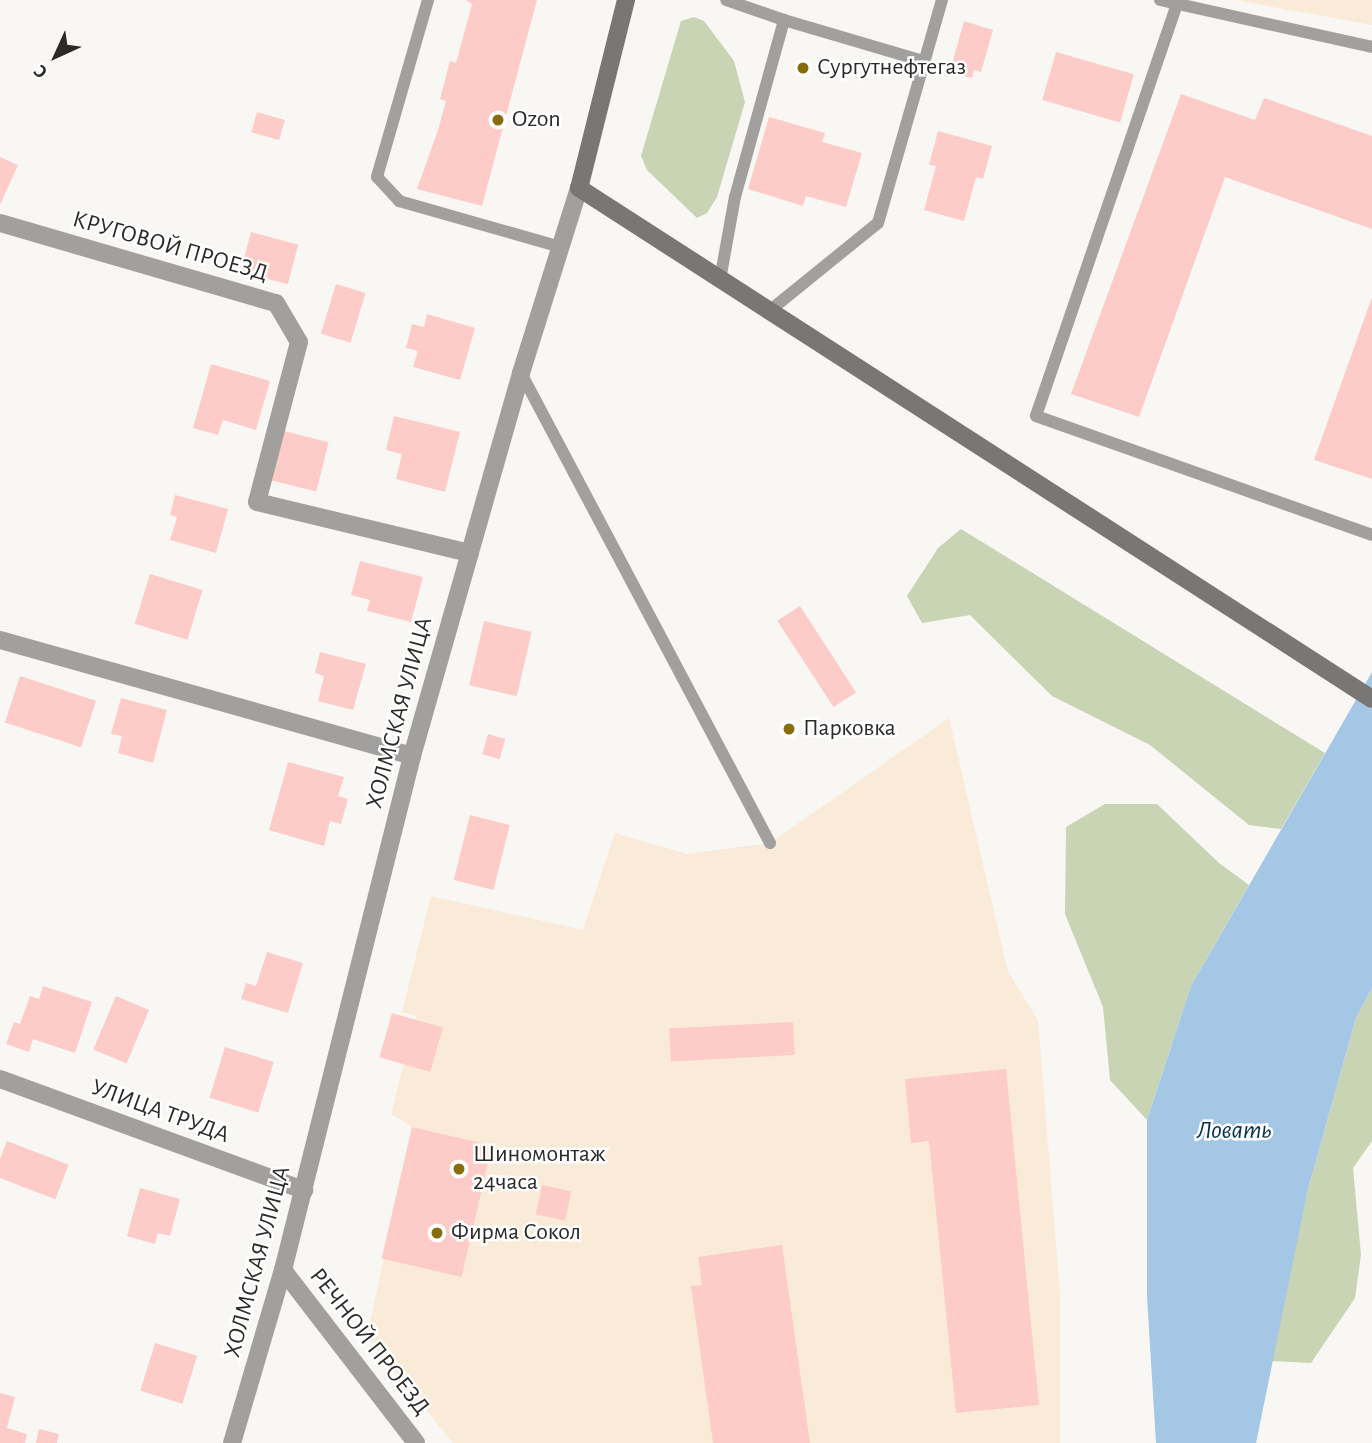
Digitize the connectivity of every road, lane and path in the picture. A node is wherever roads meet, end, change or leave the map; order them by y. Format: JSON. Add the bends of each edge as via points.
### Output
{"nodes":[{"id":1,"x":428,"y":0,"type":"edge"},
{"id":2,"x":626,"y":0,"type":"edge"},
{"id":3,"x":726,"y":0,"type":"edge"},
{"id":4,"x":942,"y":0,"type":"edge"},
{"id":5,"x":1160,"y":0,"type":"edge"},
{"id":6,"x":1177,"y":4,"type":"junction"},
{"id":7,"x":784,"y":20,"type":"junction"},
{"id":8,"x":1372,"y":47,"type":"edge"},
{"id":9,"x":923,"y":61,"type":"junction"},
{"id":10,"x":579,"y":188,"type":"junction"},
{"id":11,"x":0,"y":223,"type":"edge"},
{"id":12,"x":560,"y":247,"type":"junction"},
{"id":13,"x":720,"y":280,"type":"junction"},
{"id":14,"x":768,"y":312,"type":"junction"},
{"id":15,"x":521,"y":373,"type":"junction"},
{"id":16,"x":1372,"y":535,"type":"edge"},
{"id":17,"x":470,"y":554,"type":"junction"},
{"id":18,"x":0,"y":640,"type":"edge"},
{"id":19,"x":1372,"y":699,"type":"edge"},
{"id":20,"x":412,"y":756,"type":"junction"},
{"id":21,"x":770,"y":843,"type":"dead end"},
{"id":22,"x":0,"y":1079,"type":"edge"},
{"id":23,"x":304,"y":1190,"type":"junction"},
{"id":24,"x":283,"y":1270,"type":"junction"},
{"id":25,"x":232,"y":1443,"type":"edge"},
{"id":26,"x":416,"y":1443,"type":"edge"}],
"edges":[{"from":1,"to":12,"type":"lane","via":[[377,177],[399,201]]},
{"from":2,"to":10,"type":"main road","name":"ХОЛМСКАЯ УЛИЦА"},
{"from":3,"to":7,"type":"lane"},
{"from":4,"to":9,"type":"lane"},
{"from":5,"to":6,"type":"lane"},
{"from":6,"to":8,"type":"lane"},
{"from":6,"to":16,"type":"lane","via":[[1036,416]]},
{"from":7,"to":9,"type":"lane"},
{"from":7,"to":13,"type":"lane","via":[[735,197]]},
{"from":9,"to":14,"type":"lane","via":[[878,223]]},
{"from":10,"to":12,"type":"street","name":"ХОЛМСКАЯ УЛИЦА"},
{"from":10,"to":13,"type":"main road"},
{"from":11,"to":17,"type":"street","name":"КРУГОВОЙ ПРОЕЗД","via":[[276,303],[299,342],[257,502]]},
{"from":12,"to":15,"type":"street","name":"ХОЛМСКАЯ УЛИЦА"},
{"from":13,"to":14,"type":"main road"},
{"from":14,"to":19,"type":"main road"},
{"from":15,"to":17,"type":"street","name":"ХОЛМСКАЯ УЛИЦА"},
{"from":15,"to":21,"type":"lane"},
{"from":17,"to":20,"type":"street","name":"ХОЛМСКАЯ УЛИЦА"},
{"from":18,"to":20,"type":"street"},
{"from":20,"to":23,"type":"street","name":"ХОЛМСКАЯ УЛИЦА"},
{"from":22,"to":23,"type":"street","name":"УЛИЦА ТРУДА"},
{"from":23,"to":24,"type":"street","name":"ХОЛМСКАЯ УЛИЦА"},
{"from":24,"to":25,"type":"street","name":"ХОЛМСКАЯ УЛИЦА"},
{"from":24,"to":26,"type":"street","name":"РЕЧНОЙ ПРОЕЗД"}]}
